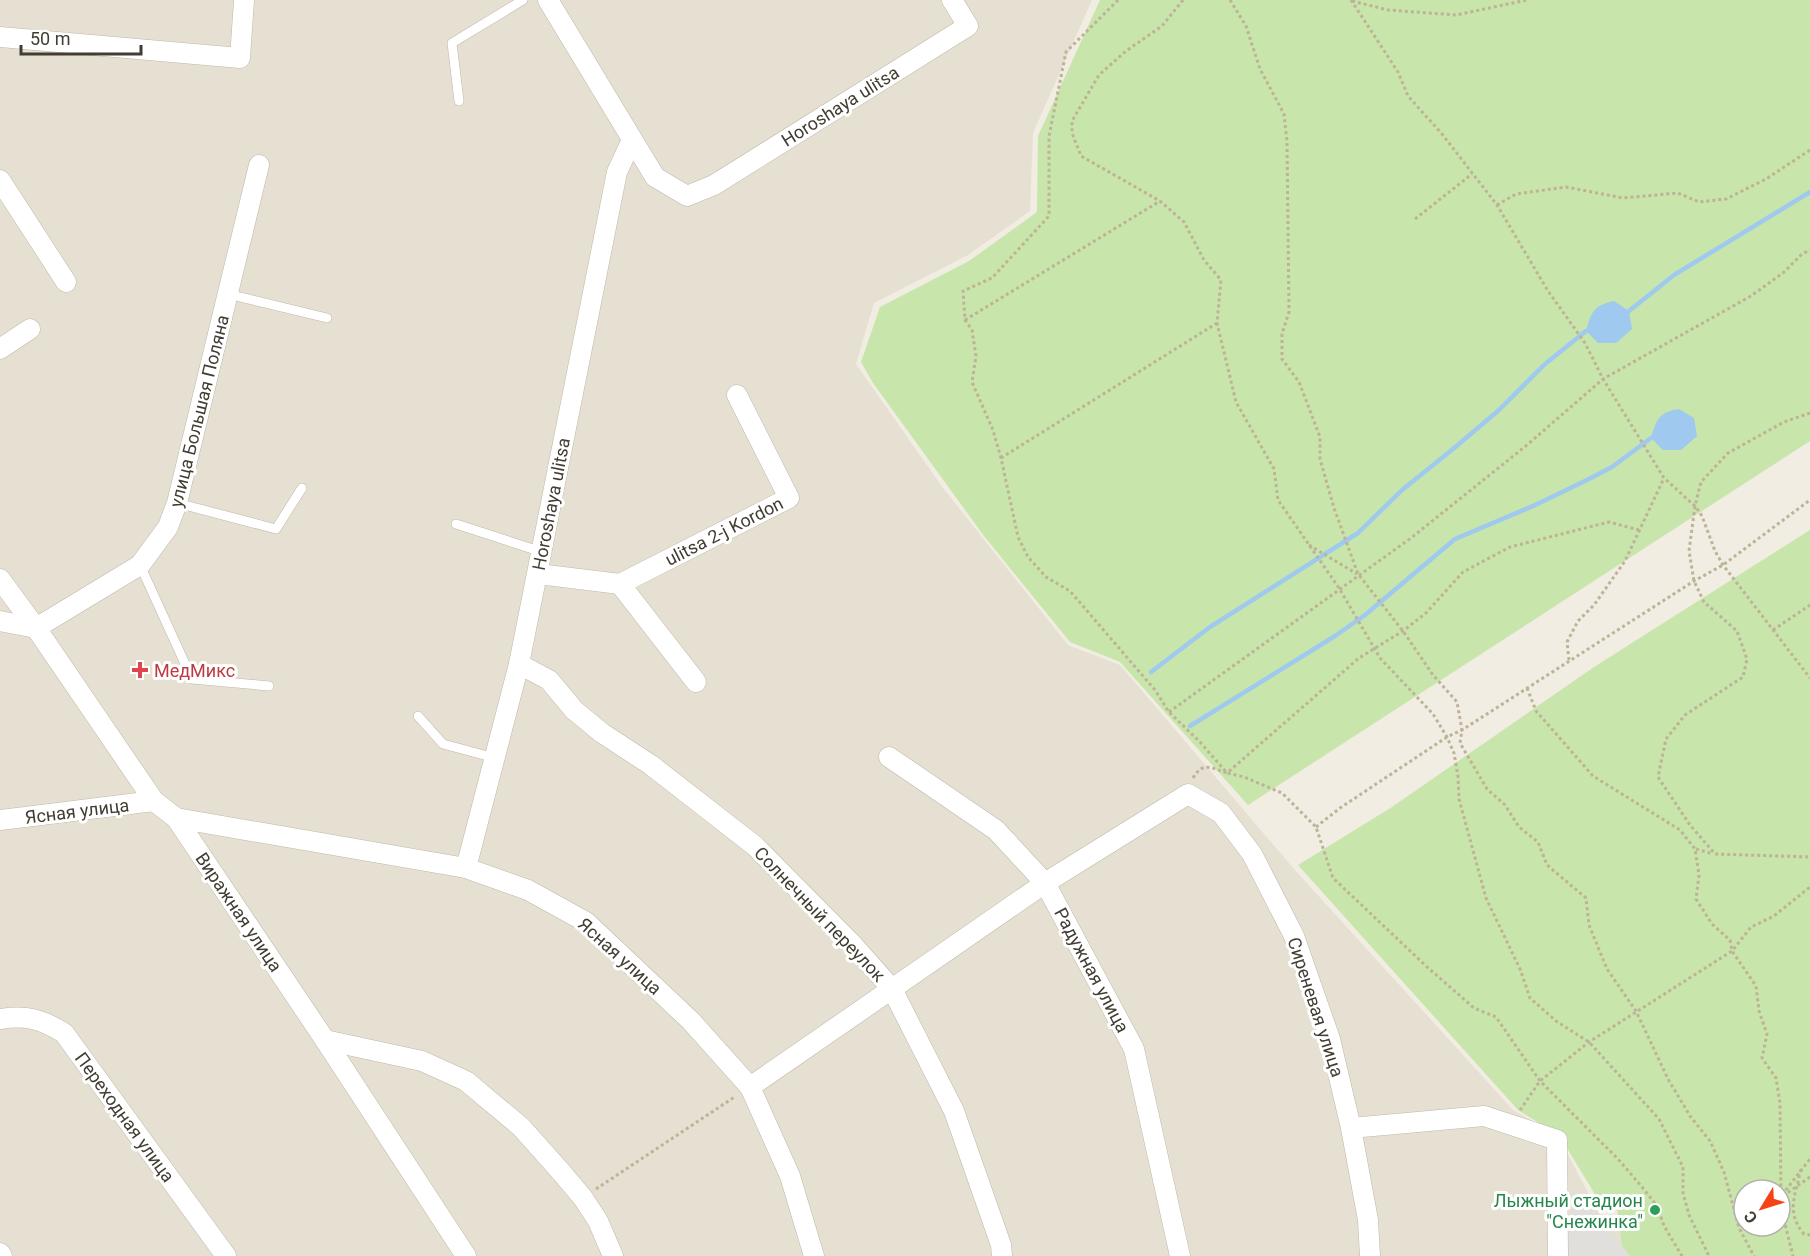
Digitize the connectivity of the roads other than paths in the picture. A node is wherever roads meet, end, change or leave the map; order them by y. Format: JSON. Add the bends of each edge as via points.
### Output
{"nodes":[{"id":1,"x":244,"y":0,"type":"edge"},
{"id":2,"x":523,"y":0,"type":"edge"},
{"id":3,"x":548,"y":0,"type":"edge"},
{"id":4,"x":952,"y":0,"type":"edge"},
{"id":5,"x":0,"y":37,"type":"edge"},
{"id":6,"x":459,"y":101,"type":"dead end"},
{"id":7,"x":632,"y":140,"type":"junction"},
{"id":8,"x":260,"y":165,"type":"dead end"},
{"id":9,"x":0,"y":180,"type":"edge"},
{"id":10,"x":66,"y":282,"type":"dead end"},
{"id":11,"x":228,"y":294,"type":"junction"},
{"id":12,"x":327,"y":318,"type":"dead end"},
{"id":13,"x":30,"y":329,"type":"dead end"},
{"id":14,"x":0,"y":349,"type":"edge"},
{"id":15,"x":737,"y":395,"type":"dead end"},
{"id":16,"x":302,"y":488,"type":"dead end"},
{"id":17,"x":177,"y":503,"type":"junction"},
{"id":18,"x":456,"y":524,"type":"dead end"},
{"id":19,"x":542,"y":552,"type":"junction"},
{"id":20,"x":140,"y":565,"type":"junction"},
{"id":21,"x":538,"y":574,"type":"junction"},
{"id":22,"x":0,"y":579,"type":"edge"},
{"id":23,"x":620,"y":584,"type":"junction"},
{"id":24,"x":0,"y":621,"type":"edge"},
{"id":25,"x":36,"y":628,"type":"junction"},
{"id":26,"x":519,"y":664,"type":"junction"},
{"id":27,"x":696,"y":682,"type":"dead end"},
{"id":28,"x":269,"y":686,"type":"dead end"},
{"id":29,"x":418,"y":716,"type":"dead end"},
{"id":30,"x":889,"y":757,"type":"dead end"},
{"id":31,"x":495,"y":758,"type":"junction"},
{"id":32,"x":154,"y":801,"type":"junction"},
{"id":33,"x":176,"y":818,"type":"junction"},
{"id":34,"x":0,"y":820,"type":"edge"},
{"id":35,"x":466,"y":868,"type":"junction"},
{"id":36,"x":1045,"y":883,"type":"junction"},
{"id":37,"x":892,"y":990,"type":"junction"},
{"id":38,"x":0,"y":1019,"type":"edge"},
{"id":39,"x":325,"y":1040,"type":"junction"},
{"id":40,"x":750,"y":1087,"type":"junction"},
{"id":41,"x":1351,"y":1128,"type":"junction"},
{"id":42,"x":226,"y":1256,"type":"edge"},
{"id":43,"x":466,"y":1256,"type":"edge"},
{"id":44,"x":613,"y":1256,"type":"edge"},
{"id":45,"x":814,"y":1256,"type":"edge"},
{"id":46,"x":1002,"y":1256,"type":"edge"},
{"id":47,"x":1180,"y":1256,"type":"edge"},
{"id":48,"x":1370,"y":1256,"type":"edge"},
{"id":49,"x":1558,"y":1256,"type":"edge"}],
"edges":[{"from":1,"to":5,"type":"street","via":[[240,58]]},
{"from":2,"to":6,"type":"lane","via":[[452,43]]},
{"from":3,"to":7,"type":"street","name":"Horoshaya ulitsa"},
{"from":4,"to":7,"type":"street","name":"Horoshaya ulitsa","via":[[968,26],[714,185],[687,196],[655,177]]},
{"from":7,"to":19,"type":"street","name":"Horoshaya ulitsa","via":[[616,172]]},
{"from":8,"to":11,"type":"street","name":"улица Большая Поляна"},
{"from":9,"to":10,"type":"street"},
{"from":11,"to":12,"type":"lane"},
{"from":11,"to":17,"type":"street","name":"улица Большая Поляна"},
{"from":13,"to":14,"type":"street"},
{"from":15,"to":23,"type":"street","name":"ulitsa 2-j Kordon","via":[[789,498]]},
{"from":16,"to":17,"type":"lane","via":[[276,529]]},
{"from":17,"to":20,"type":"street","name":"улица Большая Поляна","via":[[168,527]]},
{"from":18,"to":19,"type":"lane"},
{"from":19,"to":21,"type":"street","name":"Horoshaya ulitsa"},
{"from":20,"to":25,"type":"street","name":"улица Большая Поляна"},
{"from":20,"to":28,"type":"lane","via":[[192,679]]},
{"from":21,"to":23,"type":"street"},
{"from":21,"to":26,"type":"street","name":"Horoshaya ulitsa"},
{"from":22,"to":25,"type":"street","name":"Виражная улица"},
{"from":23,"to":27,"type":"street"},
{"from":24,"to":25,"type":"street"},
{"from":25,"to":32,"type":"street","name":"Виражная улица"},
{"from":26,"to":31,"type":"street","name":"Horoshaya ulitsa"},
{"from":26,"to":37,"type":"street","name":"Солнечный переулок","via":[[549,680],[574,710],[602,734],[651,765],[755,846]]},
{"from":29,"to":31,"type":"lane","via":[[443,744]]},
{"from":30,"to":36,"type":"street","name":"Радужная улица","via":[[996,830]]},
{"from":31,"to":35,"type":"street","name":"Horoshaya ulitsa"},
{"from":32,"to":33,"type":"street","name":"Виражная улица"},
{"from":32,"to":34,"type":"street","name":"Ясная улица"},
{"from":33,"to":35,"type":"street","name":"Ясная улица"},
{"from":33,"to":39,"type":"street","name":"Виражная улица"},
{"from":35,"to":40,"type":"street","name":"Ясная улица","via":[[528,890],[586,922],[691,1022]]},
{"from":36,"to":37,"type":"street"},
{"from":36,"to":41,"type":"street","name":"Сиреневая улица","via":[[1188,794],[1221,813],[1252,854],[1294,936],[1330,1039]]},
{"from":36,"to":47,"type":"street","name":"Радужная улица","via":[[1134,1049]]},
{"from":37,"to":40,"type":"street"},
{"from":37,"to":46,"type":"street","name":"Солнечный переулок","via":[[954,1111]]},
{"from":38,"to":42,"type":"street","name":"Переходная улица","via":[[21,1016],[47,1023],[64,1033]]},
{"from":39,"to":43,"type":"street","name":"Виражная улица"},
{"from":39,"to":44,"type":"street","via":[[422,1061],[466,1081],[521,1127],[583,1198]]},
{"from":40,"to":45,"type":"street","name":"Ясная улица","via":[[790,1176]]},
{"from":41,"to":48,"type":"street","name":"Сиреневая улица","via":[[1368,1220]]},
{"from":41,"to":49,"type":"street","via":[[1484,1116],[1557,1140]]}]}
